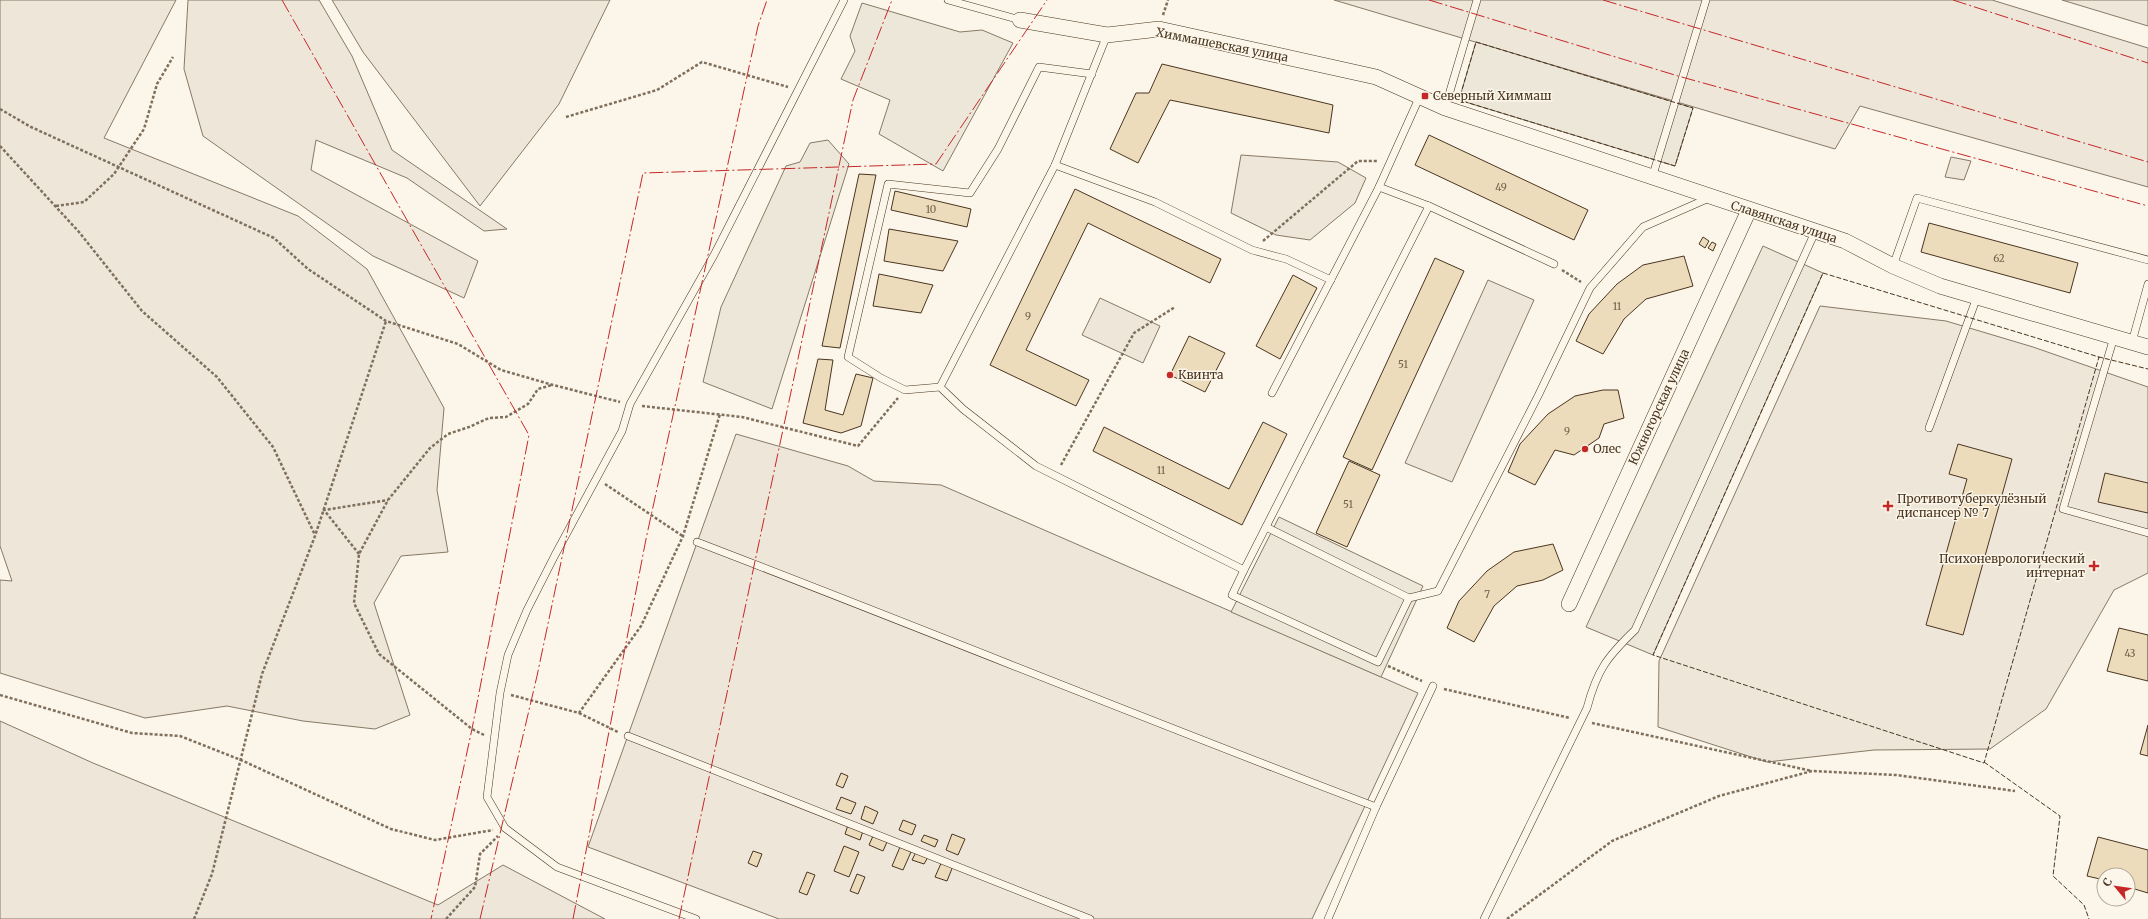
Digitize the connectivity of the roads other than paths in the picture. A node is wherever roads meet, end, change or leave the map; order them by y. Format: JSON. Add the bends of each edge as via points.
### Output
{"nodes":[{"id":1,"x":844,"y":0,"type":"edge"},
{"id":2,"x":948,"y":0,"type":"edge"},
{"id":3,"x":1477,"y":0,"type":"edge"},
{"id":4,"x":1706,"y":0,"type":"edge"},
{"id":5,"x":1020,"y":20,"type":"joint"},
{"id":6,"x":1108,"y":35,"type":"junction"},
{"id":7,"x":1092,"y":74,"type":"junction"},
{"id":8,"x":1420,"y":96,"type":"junction"},
{"id":9,"x":1445,"y":108,"type":"junction"},
{"id":10,"x":1055,"y":165,"type":"junction"},
{"id":11,"x":1652,"y":178,"type":"junction"},
{"id":12,"x":1379,"y":187,"type":"junction"},
{"id":13,"x":1709,"y":198,"type":"junction"},
{"id":14,"x":1429,"y":206,"type":"junction"},
{"id":15,"x":1749,"y":210,"type":"junction"},
{"id":16,"x":1815,"y":232,"type":"junction"},
{"id":17,"x":2148,"y":260,"type":"edge"},
{"id":18,"x":1554,"y":264,"type":"road end"},
{"id":19,"x":1893,"y":266,"type":"junction"},
{"id":20,"x":1331,"y":280,"type":"junction"},
{"id":21,"x":2148,"y":284,"type":"edge"},
{"id":22,"x":1977,"y":296,"type":"junction"},
{"id":23,"x":2114,"y":337,"type":"junction"},
{"id":24,"x":2132,"y":342,"type":"junction"},
{"id":25,"x":2148,"y":347,"type":"edge"},
{"id":26,"x":940,"y":387,"type":"junction"},
{"id":27,"x":1272,"y":393,"type":"dead end"},
{"id":28,"x":1929,"y":428,"type":"dead end"},
{"id":29,"x":1266,"y":527,"type":"junction"},
{"id":30,"x":2148,"y":532,"type":"edge"},
{"id":31,"x":697,"y":542,"type":"road end"},
{"id":32,"x":1244,"y":570,"type":"junction"},
{"id":33,"x":1409,"y":598,"type":"junction"},
{"id":34,"x":1569,"y":604,"type":"dead end"},
{"id":35,"x":1433,"y":686,"type":"road end"},
{"id":36,"x":628,"y":736,"type":"road end"},
{"id":37,"x":1376,"y":807,"type":"junction"},
{"id":38,"x":696,"y":919,"type":"edge"},
{"id":39,"x":1090,"y":919,"type":"edge"},
{"id":40,"x":1328,"y":919,"type":"edge"},
{"id":41,"x":1484,"y":919,"type":"edge"}],
"edges":[{"from":1,"to":38,"type":"lane","via":[[714,256],[630,404],[622,431],[527,610],[508,655],[500,692],[487,797],[505,828],[557,868]]},
{"from":2,"to":5,"type":"lane"},
{"from":3,"to":9,"type":"lane"},
{"from":4,"to":11,"type":"lane"},
{"from":5,"to":6,"type":"street","name":"Химмашевская улица"},
{"from":6,"to":7,"type":"lane"},
{"from":6,"to":8,"type":"street","name":"Химмашевская улица","via":[[1159,29],[1376,77]]},
{"from":7,"to":10,"type":"lane"},
{"from":7,"to":26,"type":"lane","via":[[1039,67],[998,149],[970,193],[888,184],[848,357],[905,390]]},
{"from":8,"to":9,"type":"street","name":"Славянская улица"},
{"from":8,"to":12,"type":"lane"},
{"from":9,"to":11,"type":"street","name":"Славянская улица"},
{"from":10,"to":20,"type":"lane","via":[[1155,202],[1252,250],[1286,258]]},
{"from":10,"to":26,"type":"lane"},
{"from":11,"to":13,"type":"street","name":"Славянская улица"},
{"from":12,"to":14,"type":"lane"},
{"from":12,"to":20,"type":"lane"},
{"from":13,"to":15,"type":"street","name":"Славянская улица"},
{"from":13,"to":33,"type":"lane","via":[[1643,227],[1590,288],[1438,591]]},
{"from":14,"to":18,"type":"lane"},
{"from":14,"to":29,"type":"lane"},
{"from":15,"to":16,"type":"street","name":"Славянская улица"},
{"from":15,"to":34,"type":"street","name":"Южногорская улица"},
{"from":16,"to":19,"type":"street","name":"Славянская улица","via":[[1844,241]]},
{"from":16,"to":41,"type":"lane","via":[[1635,630],[1612,652],[1594,682],[1582,720]]},
{"from":17,"to":19,"type":"lane","via":[[1917,198]]},
{"from":19,"to":22,"type":"street","name":"Славянская улица","via":[[1940,286]]},
{"from":20,"to":27,"type":"lane"},
{"from":21,"to":24,"type":"lane"},
{"from":22,"to":23,"type":"street","name":"Славянская улица"},
{"from":22,"to":28,"type":"lane"},
{"from":23,"to":24,"type":"street","name":"Славянская улица"},
{"from":23,"to":30,"type":"lane","via":[[2063,509]]},
{"from":24,"to":25,"type":"street","name":"Славянская улица"},
{"from":26,"to":32,"type":"lane","via":[[963,409],[1036,466]]},
{"from":29,"to":32,"type":"lane"},
{"from":29,"to":33,"type":"lane"},
{"from":31,"to":37,"type":"lane"},
{"from":32,"to":33,"type":"lane","via":[[1232,595],[1378,662]]},
{"from":35,"to":37,"type":"lane"},
{"from":36,"to":39,"type":"lane"},
{"from":37,"to":40,"type":"lane"}]}
